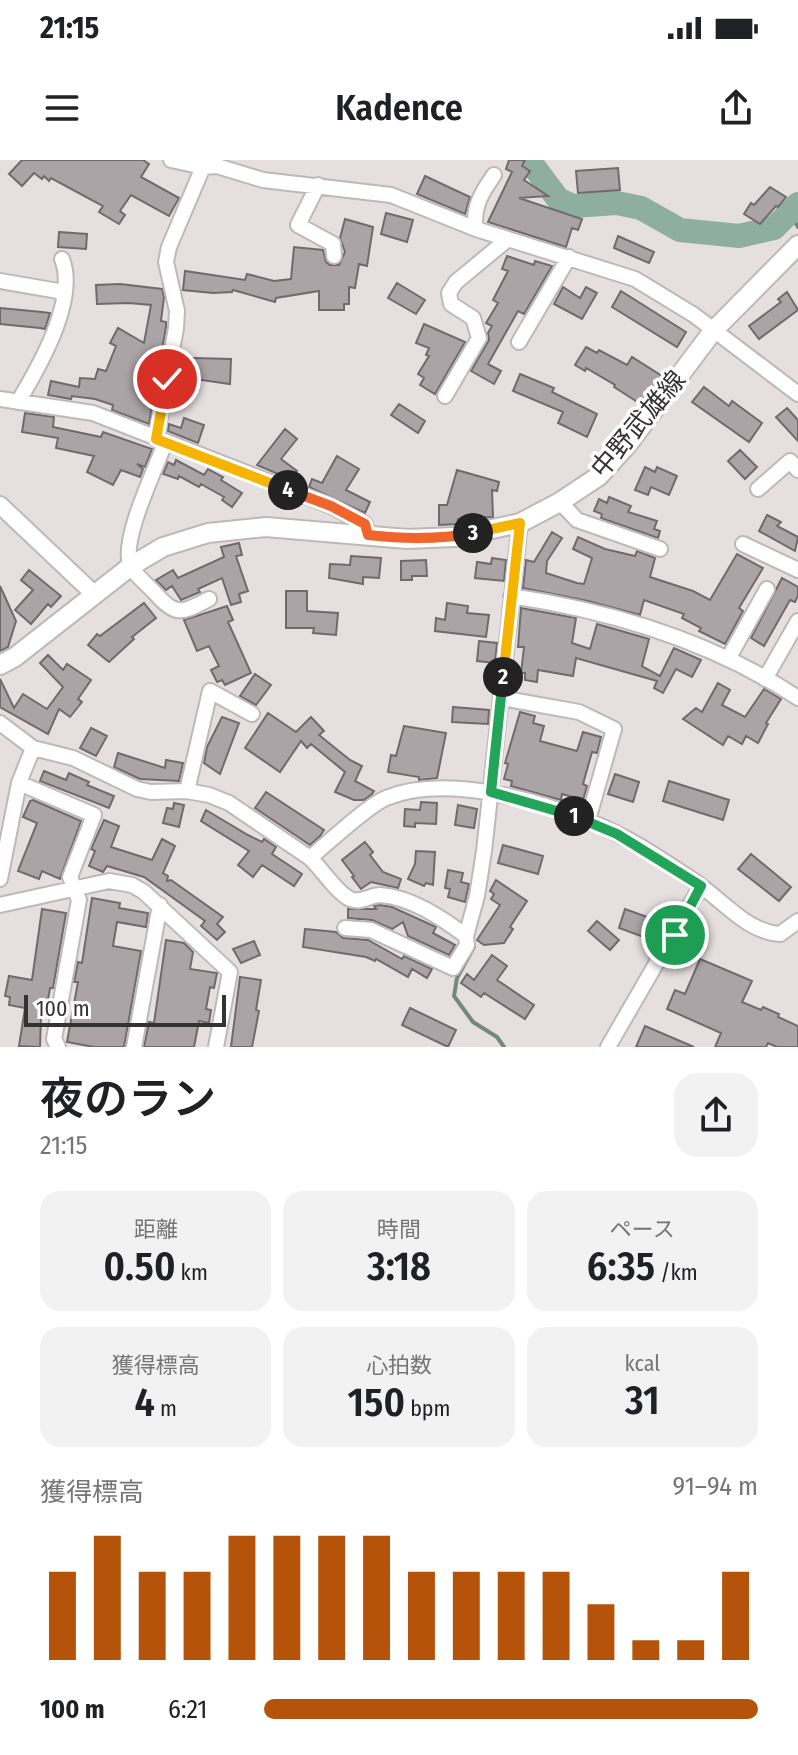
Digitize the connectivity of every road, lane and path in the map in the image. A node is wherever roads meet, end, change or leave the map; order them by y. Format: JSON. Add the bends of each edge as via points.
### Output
{"nodes":[{"id":1,"x":171,"y":160,"type":"edge"},
{"id":2,"x":213,"y":164,"type":"edge"},
{"id":3,"x":494,"y":175,"type":"dead end"},
{"id":4,"x":318,"y":185,"type":"junction"},
{"id":5,"x":476,"y":229,"type":"junction"},
{"id":6,"x":508,"y":239,"type":"junction"},
{"id":7,"x":798,"y":245,"type":"edge"},
{"id":8,"x":334,"y":256,"type":"dead end"},
{"id":9,"x":569,"y":257,"type":"junction"},
{"id":10,"x":62,"y":259,"type":"dead end"},
{"id":11,"x":0,"y":281,"type":"edge"},
{"id":12,"x":64,"y":292,"type":"junction"},
{"id":13,"x":713,"y":331,"type":"junction"},
{"id":14,"x":519,"y":342,"type":"dead end"},
{"id":15,"x":798,"y":393,"type":"edge"},
{"id":16,"x":445,"y":396,"type":"dead end"},
{"id":17,"x":0,"y":399,"type":"edge"},
{"id":18,"x":18,"y":402,"type":"junction"},
{"id":19,"x":161,"y":441,"type":"junction"},
{"id":20,"x":798,"y":470,"type":"edge"},
{"id":21,"x":758,"y":489,"type":"dead end"},
{"id":22,"x":560,"y":502,"type":"junction"},
{"id":23,"x":0,"y":505,"type":"edge"},
{"id":24,"x":520,"y":523,"type":"junction"},
{"id":25,"x":368,"y":535,"type":"junction"},
{"id":26,"x":743,"y":544,"type":"dead end"},
{"id":27,"x":660,"y":549,"type":"dead end"},
{"id":28,"x":131,"y":566,"type":"junction"},
{"id":29,"x":798,"y":570,"type":"edge"},
{"id":30,"x":767,"y":589,"type":"dead end"},
{"id":31,"x":94,"y":594,"type":"junction"},
{"id":32,"x":511,"y":596,"type":"junction"},
{"id":33,"x":209,"y":599,"type":"dead end"},
{"id":34,"x":798,"y":621,"type":"edge"},
{"id":35,"x":5,"y":658,"type":"edge"},
{"id":36,"x":728,"y":659,"type":"junction"},
{"id":37,"x":765,"y":679,"type":"junction"},
{"id":38,"x":798,"y":697,"type":"edge"},
{"id":39,"x":501,"y":698,"type":"junction"},
{"id":40,"x":252,"y":714,"type":"dead end"},
{"id":41,"x":0,"y":723,"type":"edge"},
{"id":42,"x":33,"y":748,"type":"junction"},
{"id":43,"x":19,"y":783,"type":"junction"},
{"id":44,"x":187,"y":791,"type":"junction"},
{"id":45,"x":491,"y":792,"type":"junction"},
{"id":46,"x":588,"y":820,"type":"junction"},
{"id":47,"x":310,"y":858,"type":"junction"},
{"id":48,"x":0,"y":879,"type":"edge"},
{"id":49,"x":701,"y":886,"type":"junction"},
{"id":50,"x":74,"y":890,"type":"junction"},
{"id":51,"x":0,"y":905,"type":"edge"},
{"id":52,"x":160,"y":905,"type":"junction"},
{"id":53,"x":798,"y":921,"type":"edge"},
{"id":54,"x":345,"y":928,"type":"dead end"},
{"id":55,"x":466,"y":936,"type":"junction"},
{"id":56,"x":58,"y":1047,"type":"edge"},
{"id":57,"x":134,"y":1047,"type":"edge"},
{"id":58,"x":216,"y":1047,"type":"edge"},
{"id":59,"x":608,"y":1047,"type":"edge"}],
"edges":[{"from":1,"to":2,"type":"street"},
{"from":2,"to":4,"type":"street","via":[[263,180]]},
{"from":2,"to":19,"type":"street","via":[[166,262],[177,311]]},
{"from":3,"to":5,"type":"street","via":[[480,195]]},
{"from":4,"to":5,"type":"street","via":[[391,195]]},
{"from":4,"to":8,"type":"street","via":[[298,225],[333,244]]},
{"from":5,"to":6,"type":"street"},
{"from":6,"to":9,"type":"street"},
{"from":6,"to":16,"type":"street","via":[[449,293],[451,304],[473,318],[479,338]]},
{"from":7,"to":13,"type":"main road","name":"中野武雄線"},
{"from":9,"to":13,"type":"street","via":[[635,279]]},
{"from":9,"to":14,"type":"street"},
{"from":10,"to":12,"type":"street","via":[[67,272]]},
{"from":11,"to":12,"type":"street"},
{"from":12,"to":18,"type":"street","via":[[57,329]]},
{"from":13,"to":15,"type":"street"},
{"from":13,"to":22,"type":"main road","name":"中野武雄線","via":[[628,444],[599,476]]},
{"from":17,"to":18,"type":"street"},
{"from":18,"to":19,"type":"street","via":[[93,413]]},
{"from":19,"to":25,"type":"street","via":[[331,506],[365,524]]},
{"from":19,"to":28,"type":"street","via":[[132,532]]},
{"from":20,"to":21,"type":"street","via":[[790,461]]},
{"from":22,"to":24,"type":"main road","name":"中野武雄線"},
{"from":22,"to":27,"type":"street","via":[[577,520]]},
{"from":23,"to":31,"type":"street"},
{"from":24,"to":25,"type":"main road","name":"中野武雄線","via":[[455,537]]},
{"from":24,"to":32,"type":"street"},
{"from":25,"to":28,"type":"main road","name":"中野武雄線","via":[[266,527],[208,533],[163,547]]},
{"from":26,"to":29,"type":"street"},
{"from":28,"to":31,"type":"main road","name":"中野武雄線"},
{"from":28,"to":33,"type":"street","via":[[169,609],[183,612]]},
{"from":30,"to":36,"type":"street"},
{"from":31,"to":35,"type":"main road","name":"中野武雄線"},
{"from":32,"to":36,"type":"street","via":[[572,605]]},
{"from":32,"to":39,"type":"street"},
{"from":34,"to":37,"type":"street"},
{"from":36,"to":37,"type":"street"},
{"from":37,"to":38,"type":"street"},
{"from":39,"to":45,"type":"street"},
{"from":39,"to":46,"type":"street","via":[[579,712],[614,729]]},
{"from":40,"to":44,"type":"street","via":[[210,691]]},
{"from":41,"to":42,"type":"street"},
{"from":42,"to":43,"type":"street"},
{"from":42,"to":44,"type":"street","via":[[73,758],[137,789]]},
{"from":43,"to":48,"type":"street"},
{"from":43,"to":50,"type":"street","via":[[94,815],[70,877]]},
{"from":44,"to":47,"type":"street","via":[[229,803]]},
{"from":45,"to":46,"type":"street"},
{"from":45,"to":47,"type":"street","via":[[444,788],[385,798]]},
{"from":45,"to":55,"type":"street"},
{"from":46,"to":49,"type":"street"},
{"from":47,"to":55,"type":"street","via":[[350,899],[388,896],[426,910]]},
{"from":49,"to":53,"type":"street","via":[[759,930],[780,934]]},
{"from":49,"to":59,"type":"street"},
{"from":50,"to":51,"type":"street"},
{"from":50,"to":52,"type":"street","via":[[109,881],[132,885]]},
{"from":50,"to":56,"type":"street","via":[[79,900],[54,1039]]},
{"from":52,"to":57,"type":"street"},
{"from":52,"to":58,"type":"street","via":[[230,972]]},
{"from":54,"to":55,"type":"street","via":[[371,930],[453,968],[467,945]]}]}
